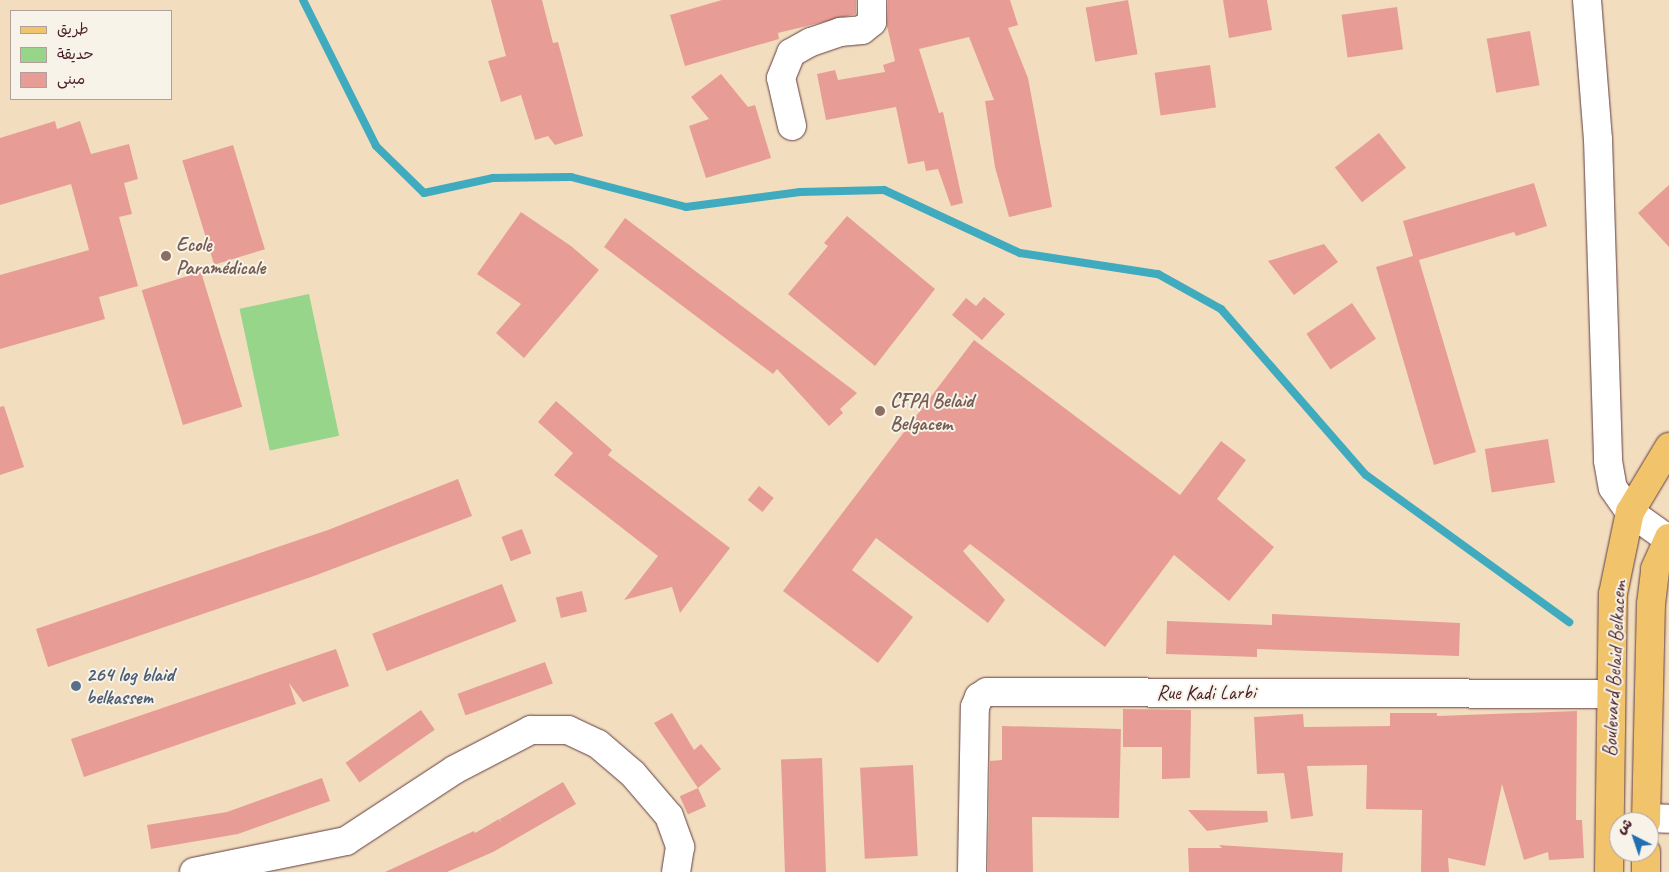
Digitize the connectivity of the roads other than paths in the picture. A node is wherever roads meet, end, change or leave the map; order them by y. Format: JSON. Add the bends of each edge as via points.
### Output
{"nodes":[{"id":1,"x":872,"y":0,"type":"edge"},
{"id":2,"x":1587,"y":0,"type":"edge"},
{"id":3,"x":792,"y":126,"type":"dead end"},
{"id":4,"x":1669,"y":447,"type":"edge"},
{"id":5,"x":1630,"y":512,"type":"junction"},
{"id":6,"x":1669,"y":538,"type":"edge"},
{"id":7,"x":1610,"y":694,"type":"junction"},
{"id":8,"x":1654,"y":812,"type":"edge"},
{"id":9,"x":194,"y":872,"type":"edge"},
{"id":10,"x":676,"y":872,"type":"edge"},
{"id":11,"x":972,"y":872,"type":"edge"},
{"id":12,"x":1609,"y":872,"type":"edge"}],
"edges":[{"from":1,"to":3,"type":"street","via":[[872,22],[862,30],[840,32],[790,53],[781,78]]},
{"from":2,"to":5,"type":"street","via":[[1598,139],[1608,461],[1613,488]]},
{"from":4,"to":5,"type":"main road","name":"Boulevard Belaid Belkacem"},
{"from":5,"to":6,"type":"street"},
{"from":5,"to":7,"type":"main road","name":"Boulevard Belaid Belkacem","via":[[1613,594]]},
{"from":6,"to":8,"type":"main road","name":"Boulevard Belaid Belkacem","via":[[1655,569],[1650,604],[1646,678]]},
{"from":7,"to":11,"type":"street","name":"Rue Kadi Larbi","via":[[987,692],[979,697],[975,707]]},
{"from":7,"to":12,"type":"main road","name":"Boulevard Belaid Belkacem"},
{"from":9,"to":10,"type":"street","via":[[346,842],[454,770],[530,730],[568,730],[598,744],[633,774],[669,816],[680,847]]}]}
